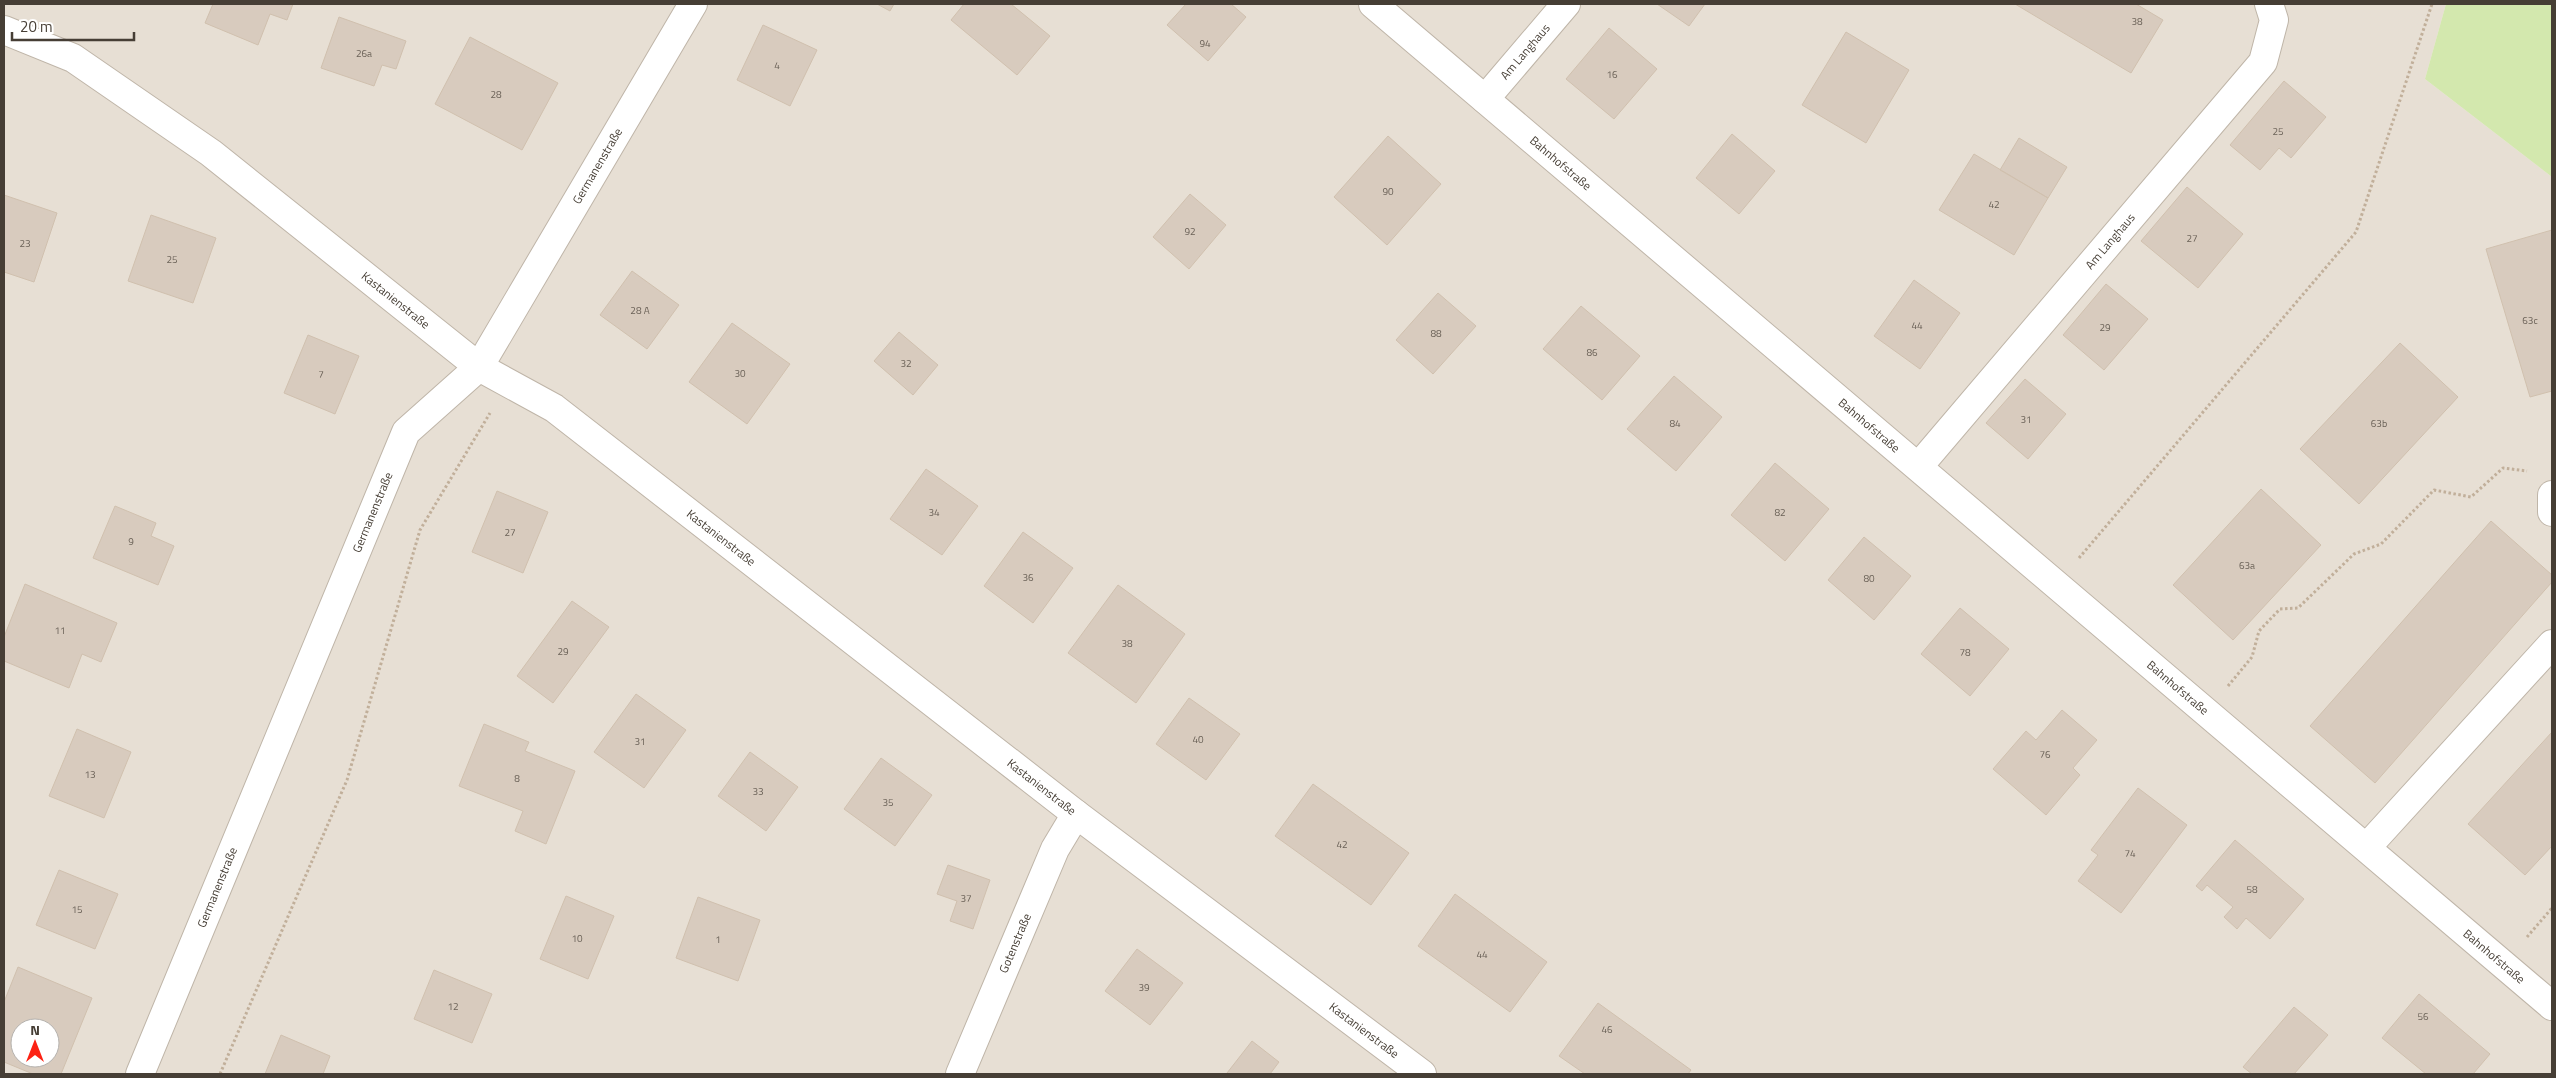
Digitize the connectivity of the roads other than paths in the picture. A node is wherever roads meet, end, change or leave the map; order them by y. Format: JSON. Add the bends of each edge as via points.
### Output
{"nodes":[{"id":1,"x":693,"y":4,"type":"edge"},
{"id":2,"x":1373,"y":4,"type":"edge"},
{"id":3,"x":1566,"y":4,"type":"edge"},
{"id":4,"x":2268,"y":4,"type":"edge"},
{"id":5,"x":4,"y":30,"type":"edge"},
{"id":6,"x":1485,"y":99,"type":"junction"},
{"id":7,"x":479,"y":367,"type":"junction"},
{"id":8,"x":1919,"y":466,"type":"junction"},
{"id":9,"x":2552,"y":495,"type":"edge"},
{"id":10,"x":2552,"y":512,"type":"edge"},
{"id":11,"x":2552,"y":644,"type":"edge"},
{"id":12,"x":1076,"y":814,"type":"junction"},
{"id":13,"x":2367,"y":847,"type":"junction"},
{"id":14,"x":2552,"y":1006,"type":"edge"},
{"id":15,"x":140,"y":1074,"type":"edge"},
{"id":16,"x":960,"y":1074,"type":"edge"},
{"id":17,"x":1422,"y":1074,"type":"edge"}],
"edges":[{"from":1,"to":7,"type":"street","name":"Germanenstraße"},
{"from":2,"to":6,"type":"street","name":"Bahnhofstraße"},
{"from":3,"to":6,"type":"street","name":"Am Langhaus"},
{"from":4,"to":8,"type":"street","name":"Am Langhaus","via":[[2274,20],[2264,62]]},
{"from":5,"to":7,"type":"street","name":"Kastanienstraße","via":[[73,58],[211,153]]},
{"from":6,"to":8,"type":"street","name":"Bahnhofstraße"},
{"from":7,"to":12,"type":"street","name":"Kastanienstraße","via":[[554,408]]},
{"from":7,"to":15,"type":"street","name":"Germanenstraße","via":[[406,432]]},
{"from":8,"to":13,"type":"street","name":"Bahnhofstraße"},
{"from":9,"to":10,"type":"street"},
{"from":11,"to":13,"type":"street"},
{"from":12,"to":16,"type":"street","name":"Gotenstraße","via":[[1055,848]]},
{"from":12,"to":17,"type":"street","name":"Kastanienstraße"},
{"from":13,"to":14,"type":"street","name":"Bahnhofstraße"}]}
